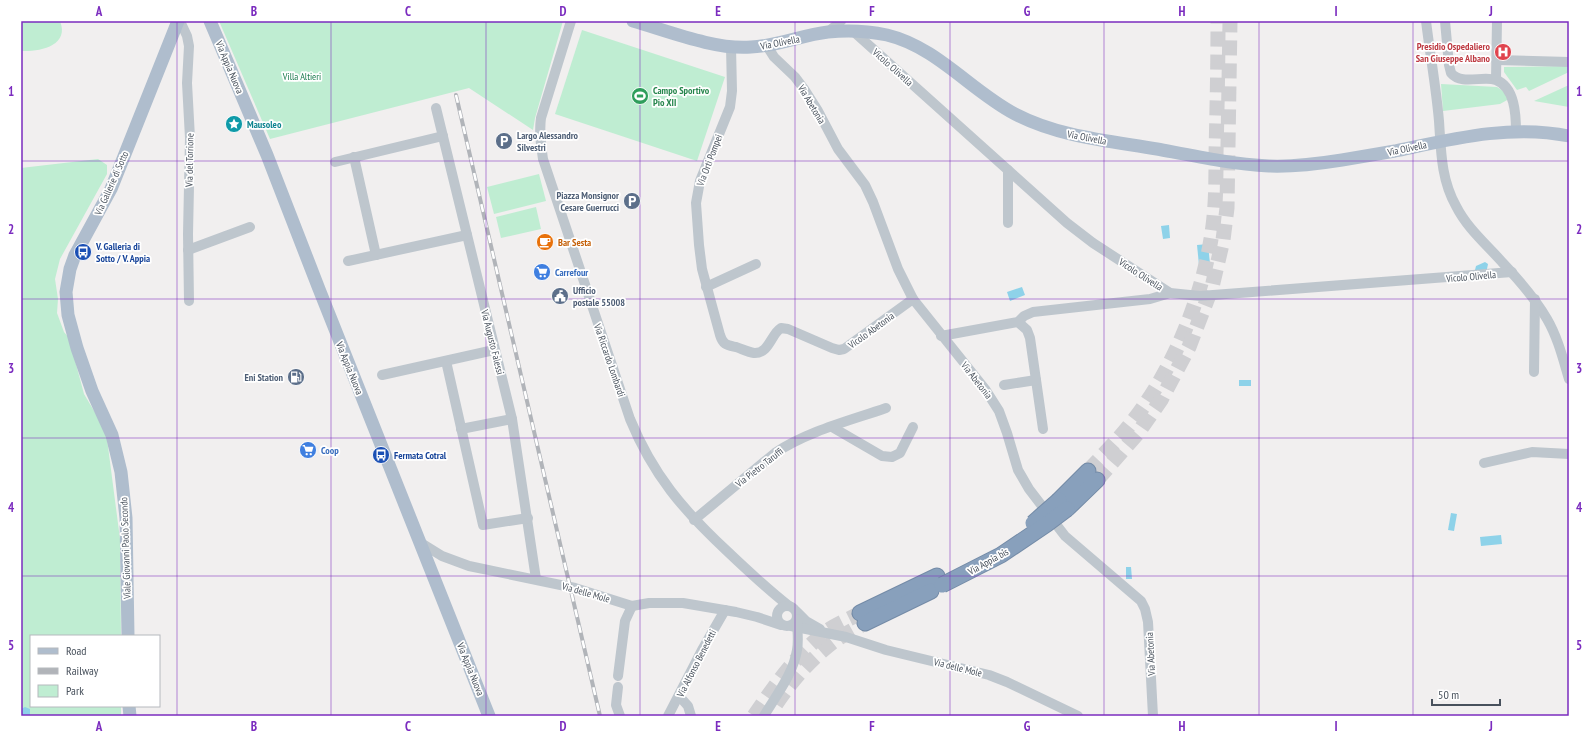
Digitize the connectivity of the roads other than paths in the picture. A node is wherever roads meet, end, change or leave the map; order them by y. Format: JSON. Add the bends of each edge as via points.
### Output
{"nodes":[{"id":1,"x":179,"y":21,"type":"edge"},
{"id":2,"x":210,"y":21,"type":"edge"},
{"id":3,"x":572,"y":21,"type":"edge"},
{"id":4,"x":633,"y":21,"type":"edge"},
{"id":5,"x":841,"y":21,"type":"edge"},
{"id":6,"x":1426,"y":21,"type":"edge"},
{"id":7,"x":1445,"y":21,"type":"edge"},
{"id":8,"x":1497,"y":21,"type":"edge"},
{"id":9,"x":853,"y":31,"type":"junction"},
{"id":10,"x":828,"y":32,"type":"junction"},
{"id":11,"x":767,"y":46,"type":"junction"},
{"id":12,"x":731,"y":47,"type":"junction"},
{"id":13,"x":1496,"y":60,"type":"junction"},
{"id":14,"x":1569,"y":62,"type":"edge"},
{"id":15,"x":1496,"y":79,"type":"junction"},
{"id":16,"x":436,"y":108,"type":"dead end"},
{"id":17,"x":1516,"y":132,"type":"junction"},
{"id":18,"x":1568,"y":133,"type":"edge"},
{"id":19,"x":443,"y":136,"type":"junction"},
{"id":20,"x":1439,"y":142,"type":"junction"},
{"id":21,"x":354,"y":157,"type":"junction"},
{"id":22,"x":334,"y":162,"type":"dead end"},
{"id":23,"x":1008,"y":170,"type":"junction"},
{"id":24,"x":1008,"y":223,"type":"dead end"},
{"id":25,"x":250,"y":227,"type":"dead end"},
{"id":26,"x":467,"y":235,"type":"junction"},
{"id":27,"x":188,"y":250,"type":"junction"},
{"id":28,"x":376,"y":255,"type":"junction"},
{"id":29,"x":348,"y":261,"type":"dead end"},
{"id":30,"x":756,"y":264,"type":"dead end"},
{"id":31,"x":1512,"y":272,"type":"junction"},
{"id":32,"x":706,"y":287,"type":"junction"},
{"id":33,"x":1170,"y":293,"type":"junction"},
{"id":34,"x":1535,"y":299,"type":"junction"},
{"id":35,"x":913,"y":300,"type":"junction"},
{"id":36,"x":189,"y":301,"type":"dead end"},
{"id":37,"x":1018,"y":322,"type":"junction"},
{"id":38,"x":941,"y":336,"type":"junction"},
{"id":39,"x":724,"y":344,"type":"joint"},
{"id":40,"x":77,"y":348,"type":"joint"},
{"id":41,"x":494,"y":350,"type":"junction"},
{"id":42,"x":446,"y":361,"type":"junction"},
{"id":43,"x":1534,"y":372,"type":"dead end"},
{"id":44,"x":382,"y":375,"type":"dead end"},
{"id":45,"x":1569,"y":379,"type":"edge"},
{"id":46,"x":1036,"y":380,"type":"junction"},
{"id":47,"x":1004,"y":385,"type":"dead end"},
{"id":48,"x":886,"y":408,"type":"dead end"},
{"id":49,"x":512,"y":419,"type":"junction"},
{"id":50,"x":832,"y":427,"type":"junction"},
{"id":51,"x":913,"y":427,"type":"dead end"},
{"id":52,"x":461,"y":429,"type":"junction"},
{"id":53,"x":1043,"y":429,"type":"dead end"},
{"id":54,"x":1569,"y":454,"type":"edge"},
{"id":55,"x":1484,"y":463,"type":"dead end"},
{"id":56,"x":1093,"y":476,"type":"tunnel mouth"},
{"id":57,"x":528,"y":518,"type":"junction"},
{"id":58,"x":694,"y":520,"type":"junction"},
{"id":59,"x":421,"y":543,"type":"junction"},
{"id":60,"x":536,"y":579,"type":"junction"},
{"id":61,"x":767,"y":589,"type":"junction"},
{"id":62,"x":632,"y":606,"type":"junction"},
{"id":63,"x":725,"y":610,"type":"junction"},
{"id":64,"x":778,"y":611,"type":"junction"},
{"id":65,"x":756,"y":617,"type":"junction"},
{"id":66,"x":863,"y":618,"type":"tunnel mouth"},
{"id":67,"x":791,"y":620,"type":"junction"},
{"id":68,"x":814,"y":631,"type":"junction"},
{"id":69,"x":831,"y":634,"type":"junction"},
{"id":70,"x":128,"y":635,"type":"edge"},
{"id":71,"x":798,"y":649,"type":"junction"},
{"id":72,"x":794,"y":662,"type":"junction"},
{"id":73,"x":618,"y":676,"type":"dead end"},
{"id":74,"x":618,"y":687,"type":"dead end"},
{"id":75,"x":679,"y":696,"type":"junction"},
{"id":76,"x":489,"y":716,"type":"edge"},
{"id":77,"x":620,"y":716,"type":"edge"},
{"id":78,"x":668,"y":716,"type":"edge"},
{"id":79,"x":692,"y":716,"type":"edge"},
{"id":80,"x":764,"y":716,"type":"edge"},
{"id":81,"x":1078,"y":716,"type":"edge"},
{"id":82,"x":1152,"y":716,"type":"edge"}],
"edges":[{"from":1,"to":27,"type":"street","name":"Via del Torrione","via":[[189,46]]},
{"from":1,"to":40,"type":"main road","name":"Via Gallerie di Sotto","via":[[110,189],[70,269],[66,292],[67,308]]},
{"from":2,"to":59,"type":"main road","name":"Via Appia Nuova","via":[[267,155]]},
{"from":3,"to":58,"type":"street","name":"Via Riccardo Lombardi","via":[[541,118],[543,159],[637,437],[666,486]]},
{"from":4,"to":12,"type":"main road","name":"Via Olivella"},
{"from":5,"to":10,"type":"street"},
{"from":6,"to":20,"type":"street","via":[[1439,121]]},
{"from":7,"to":15,"type":"street","via":[[1449,68],[1453,76],[1463,79]]},
{"from":8,"to":13,"type":"street"},
{"from":9,"to":10,"type":"main road","name":"Via Olivella"},
{"from":9,"to":20,"type":"main road","name":"Via Olivella","via":[[882,34],[904,41],[944,64],[1015,114],[1044,127],[1088,138],[1236,163],[1277,166],[1320,163]]},
{"from":9,"to":23,"type":"street","name":"Vicolo Olivella"},
{"from":10,"to":11,"type":"main road","name":"Via Olivella"},
{"from":11,"to":12,"type":"main road","name":"Via Olivella"},
{"from":11,"to":35,"type":"street","name":"Via Abetonia","via":[[804,89],[838,149],[865,185],[898,270]]},
{"from":12,"to":32,"type":"street","name":"Via Orti Pompei","via":[[730,107],[696,197],[699,245]]},
{"from":13,"to":14,"type":"street"},
{"from":13,"to":15,"type":"street"},
{"from":15,"to":17,"type":"street","via":[[1506,88],[1512,99],[1516,112]]},
{"from":16,"to":19,"type":"street","name":"Via Augusto Falessi"},
{"from":17,"to":18,"type":"main road","name":"Via Olivella"},
{"from":17,"to":20,"type":"main road","name":"Via Olivella","via":[[1477,135]]},
{"from":19,"to":21,"type":"street"},
{"from":19,"to":26,"type":"street","name":"Via Augusto Falessi"},
{"from":20,"to":31,"type":"street","via":[[1448,190],[1455,206],[1475,233]]},
{"from":21,"to":22,"type":"street"},
{"from":21,"to":28,"type":"street"},
{"from":23,"to":24,"type":"street"},
{"from":23,"to":33,"type":"street","name":"Vicolo Olivella","via":[[1080,233]]},
{"from":25,"to":27,"type":"street"},
{"from":26,"to":28,"type":"street"},
{"from":26,"to":41,"type":"street","name":"Via Augusto Falessi"},
{"from":27,"to":36,"type":"street","name":"Via del Torrione"},
{"from":28,"to":29,"type":"street"},
{"from":30,"to":32,"type":"street"},
{"from":31,"to":33,"type":"street","name":"Vicolo Olivella","via":[[1200,296]]},
{"from":31,"to":34,"type":"street"},
{"from":32,"to":39,"type":"street","name":"Via Orti Pompei"},
{"from":33,"to":37,"type":"street","via":[[1150,299],[1033,312]]},
{"from":34,"to":43,"type":"street"},
{"from":34,"to":45,"type":"street","via":[[1555,335]]},
{"from":35,"to":38,"type":"street","name":"Via Abetonia"},
{"from":35,"to":39,"type":"street","name":"Vicolo Abetonia","via":[[844,349],[832,348],[781,328],[764,350],[759,352]]},
{"from":37,"to":38,"type":"street"},
{"from":37,"to":46,"type":"street","via":[[1030,335]]},
{"from":38,"to":82,"type":"street","name":"Via Abetonia","via":[[999,411],[1020,474],[1057,527],[1137,596],[1143,605],[1148,626]]},
{"from":40,"to":70,"type":"main road","name":"Viale Giovanni Paolo Secondo","via":[[112,435],[121,472],[126,518]]},
{"from":41,"to":42,"type":"street"},
{"from":41,"to":49,"type":"street","name":"Via Augusto Falessi"},
{"from":42,"to":44,"type":"street"},
{"from":42,"to":52,"type":"street"},
{"from":46,"to":47,"type":"street"},
{"from":46,"to":53,"type":"street"},
{"from":48,"to":50,"type":"street","name":"Via Pietro Taruffi"},
{"from":49,"to":52,"type":"street"},
{"from":49,"to":57,"type":"street","name":"Via Augusto Falessi"},
{"from":50,"to":51,"type":"street","via":[[882,456],[892,457],[900,453]]},
{"from":50,"to":58,"type":"street","name":"Via Pietro Taruffi","via":[[799,439],[775,453]]},
{"from":52,"to":57,"type":"street","via":[[483,525]]},
{"from":54,"to":55,"type":"street","via":[[1532,452]]},
{"from":56,"to":66,"type":"highway","name":"Via Appia bis","bridge":true,"via":[[1047,524],[1001,555]]},
{"from":57,"to":60,"type":"street","name":"Via Augusto Falessi"},
{"from":58,"to":61,"type":"street","name":"Via Riccardo Lombardi"},
{"from":59,"to":60,"type":"street","name":"Via delle Mole","via":[[462,564]]},
{"from":59,"to":76,"type":"main road","name":"Via Appia Nuova"},
{"from":60,"to":62,"type":"street","name":"Via delle Mole","via":[[584,590]]},
{"from":61,"to":64,"type":"street","name":"Via Riccardo Lombardi"},
{"from":61,"to":67,"type":"street","name":"Via Riccardo Lombardi"},
{"from":62,"to":63,"type":"street","name":"Via delle Mole","via":[[683,603]]},
{"from":62,"to":73,"type":"street","via":[[625,621]]},
{"from":63,"to":65,"type":"street","name":"Via delle Mole"},
{"from":63,"to":75,"type":"street","name":"Via Alfonso Benedetti"},
{"from":64,"to":65,"type":"street","name":"Via delle Mole"},
{"from":64,"to":67,"type":"street","name":"Via delle Mole","via":[[782,607]]},
{"from":64,"to":67,"type":"street","name":"Via Riccardo Lombardi","via":[[777,619]]},
{"from":65,"to":67,"type":"street","name":"Via delle Mole"},
{"from":67,"to":68,"type":"street","name":"Via delle Mole"},
{"from":67,"to":69,"type":"street","name":"Via delle Mole","via":[[806,621]]},
{"from":67,"to":71,"type":"street"},
{"from":67,"to":72,"type":"street"},
{"from":68,"to":69,"type":"street","name":"Via delle Mole"},
{"from":68,"to":71,"type":"street","via":[[803,638]]},
{"from":69,"to":81,"type":"street","name":"Via delle Mole","via":[[989,675]]},
{"from":71,"to":72,"type":"street"},
{"from":72,"to":80,"type":"street"},
{"from":74,"to":77,"type":"street","via":[[616,705]]},
{"from":75,"to":78,"type":"street","name":"Via Alfonso Benedetti"},
{"from":75,"to":79,"type":"street","via":[[688,706]]}]}
